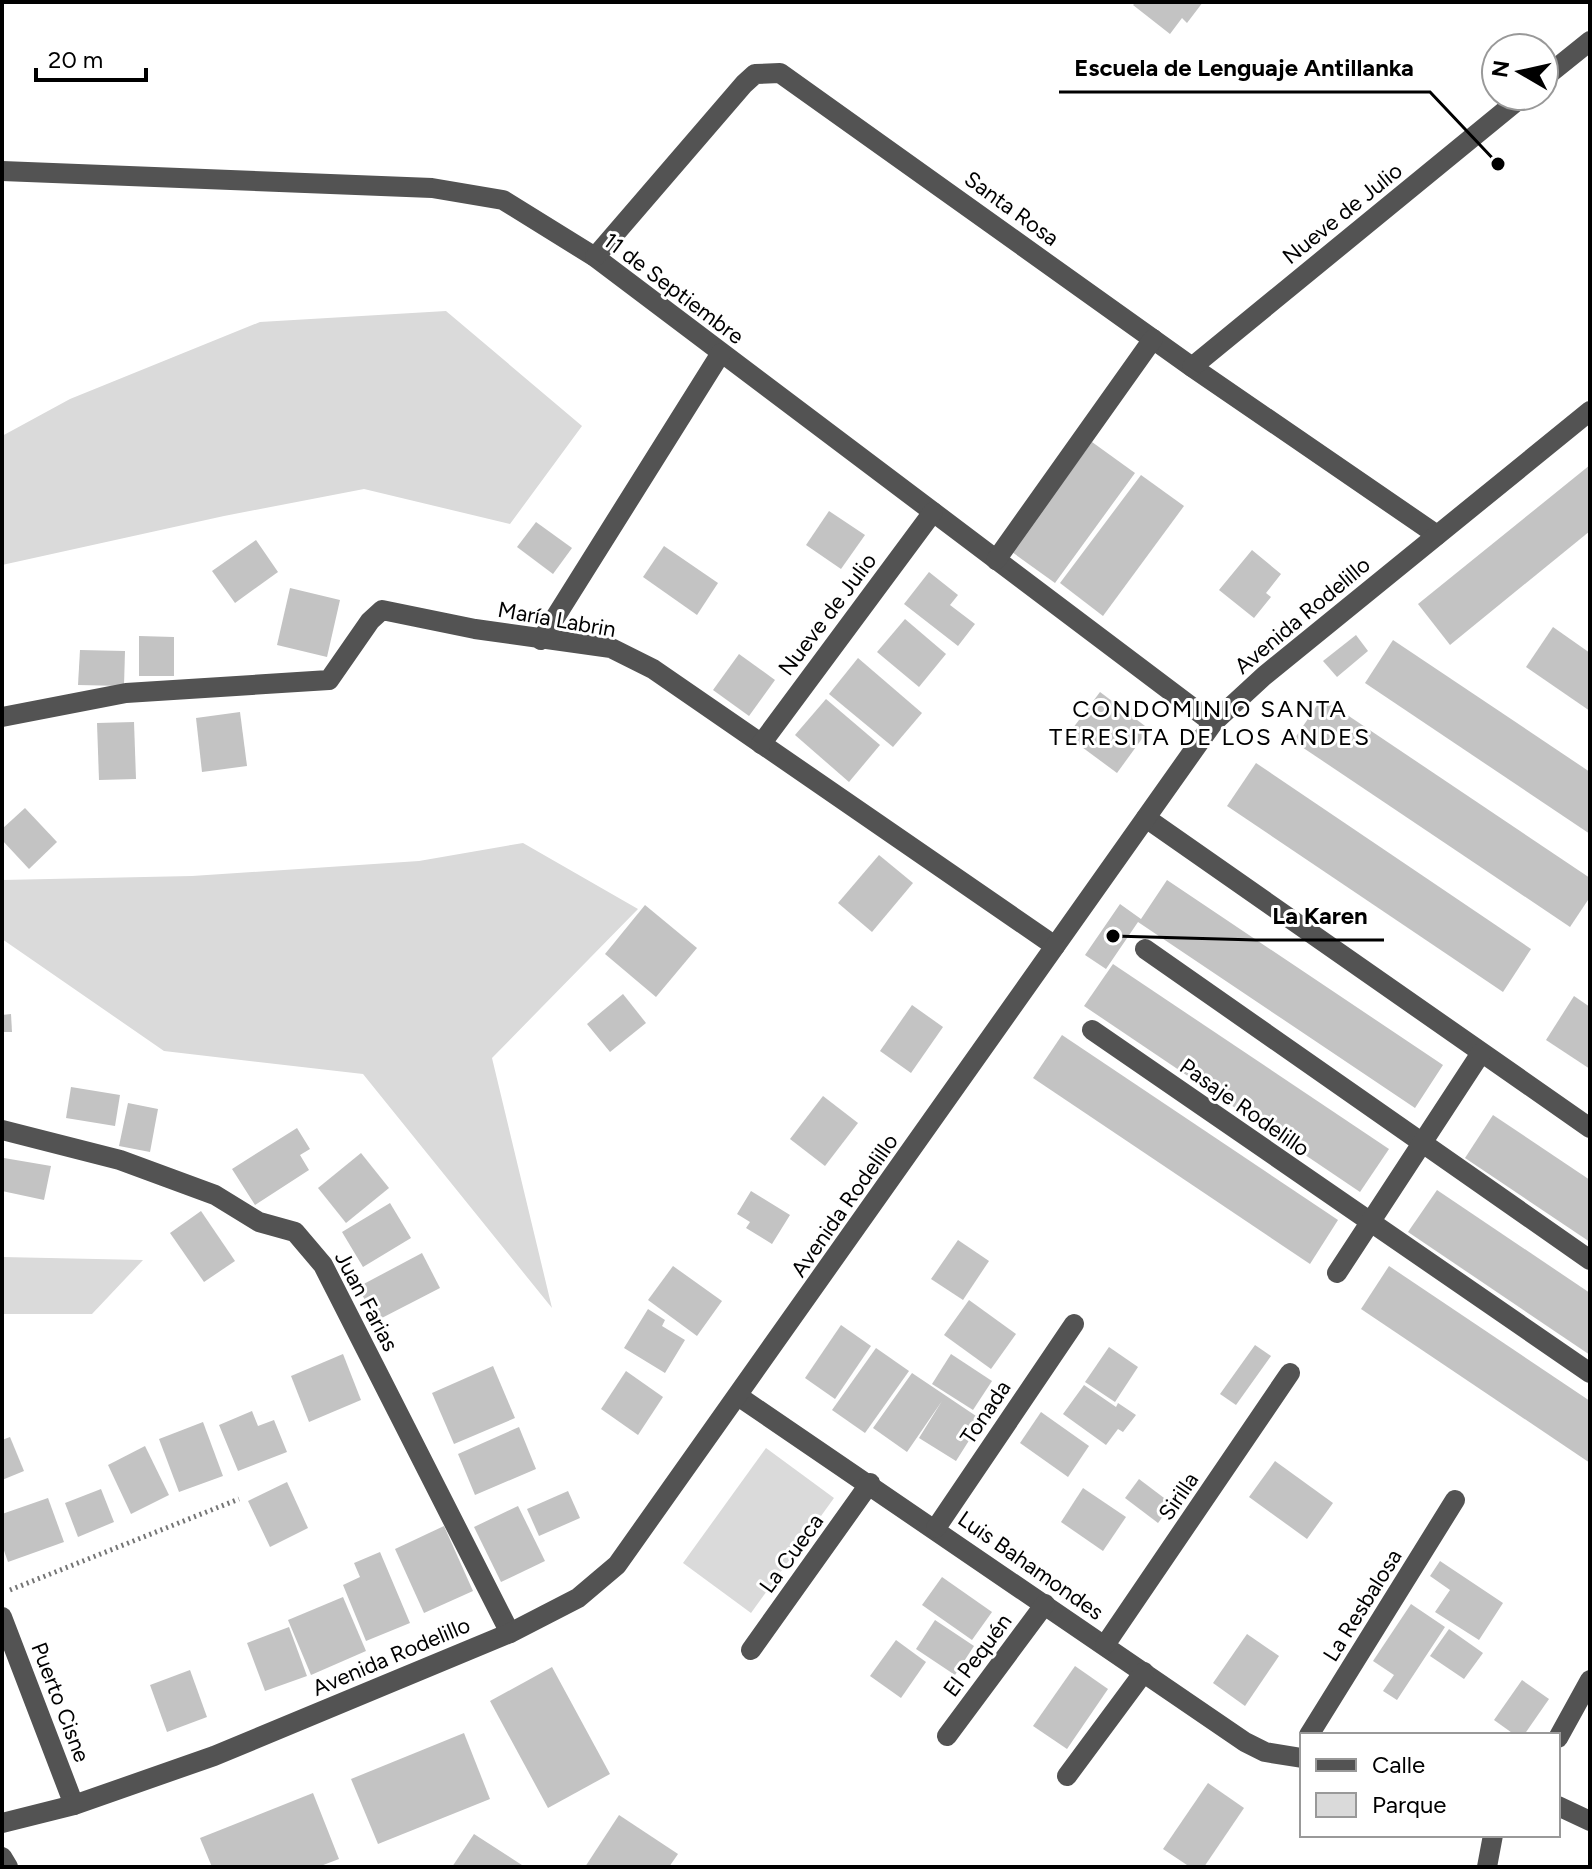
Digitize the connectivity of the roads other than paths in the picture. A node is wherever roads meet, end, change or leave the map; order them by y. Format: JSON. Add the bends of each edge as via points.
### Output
{"nodes":[{"id":1,"x":1590,"y":41,"type":"edge"},
{"id":2,"x":1560,"y":65,"type":"edge"},
{"id":3,"x":1503,"y":112,"type":"edge"},
{"id":4,"x":2,"y":171,"type":"edge"},
{"id":5,"x":595,"y":257,"type":"junction"},
{"id":6,"x":1153,"y":339,"type":"junction"},
{"id":7,"x":721,"y":353,"type":"junction"},
{"id":8,"x":1192,"y":367,"type":"junction"},
{"id":9,"x":1590,"y":411,"type":"edge"},
{"id":10,"x":933,"y":512,"type":"junction"},
{"id":11,"x":1437,"y":535,"type":"junction"},
{"id":12,"x":996,"y":560,"type":"junction"},
{"id":13,"x":541,"y":640,"type":"junction"},
{"id":14,"x":2,"y":717,"type":"edge"},
{"id":15,"x":1213,"y":723,"type":"junction"},
{"id":16,"x":761,"y":744,"type":"junction"},
{"id":17,"x":1146,"y":818,"type":"junction"},
{"id":18,"x":1055,"y":946,"type":"junction"},
{"id":19,"x":1145,"y":949,"type":"dead end"},
{"id":20,"x":1092,"y":1030,"type":"dead end"},
{"id":21,"x":1481,"y":1053,"type":"junction"},
{"id":22,"x":1590,"y":1128,"type":"edge"},
{"id":23,"x":2,"y":1130,"type":"edge"},
{"id":24,"x":1424,"y":1141,"type":"junction"},
{"id":25,"x":1371,"y":1222,"type":"junction"},
{"id":26,"x":1590,"y":1260,"type":"edge"},
{"id":27,"x":1337,"y":1273,"type":"dead end"},
{"id":28,"x":1074,"y":1324,"type":"dead end"},
{"id":29,"x":1290,"y":1373,"type":"dead end"},
{"id":30,"x":1590,"y":1373,"type":"edge"},
{"id":31,"x":738,"y":1396,"type":"junction"},
{"id":32,"x":870,"y":1483,"type":"junction"},
{"id":33,"x":1455,"y":1500,"type":"dead end"},
{"id":34,"x":936,"y":1528,"type":"junction"},
{"id":35,"x":1045,"y":1604,"type":"junction"},
{"id":36,"x":2,"y":1617,"type":"edge"},
{"id":37,"x":510,"y":1633,"type":"junction"},
{"id":38,"x":1105,"y":1645,"type":"junction"},
{"id":39,"x":751,"y":1650,"type":"dead end"},
{"id":40,"x":1144,"y":1672,"type":"junction"},
{"id":41,"x":1590,"y":1680,"type":"edge"},
{"id":42,"x":1310,"y":1733,"type":"edge"},
{"id":43,"x":1560,"y":1734,"type":"edge"},
{"id":44,"x":947,"y":1736,"type":"dead end"},
{"id":45,"x":1300,"y":1754,"type":"edge"},
{"id":46,"x":1067,"y":1776,"type":"dead end"},
{"id":47,"x":74,"y":1805,"type":"junction"},
{"id":48,"x":1560,"y":1807,"type":"edge"},
{"id":49,"x":1590,"y":1821,"type":"edge"},
{"id":50,"x":2,"y":1823,"type":"edge"},
{"id":51,"x":1493,"y":1837,"type":"edge"},
{"id":52,"x":2,"y":1857,"type":"edge"},
{"id":53,"x":8,"y":1867,"type":"edge"},
{"id":54,"x":1487,"y":1867,"type":"edge"}],
"edges":[{"from":1,"to":2,"type":"street"},
{"from":3,"to":8,"type":"street","name":"Nueve de Julio"},
{"from":4,"to":5,"type":"street","name":"11 de Septiembre","via":[[432,188],[503,200]]},
{"from":5,"to":6,"type":"street","name":"Santa Rosa","via":[[744,84],[755,74],[780,73]]},
{"from":5,"to":7,"type":"street","name":"11 de Septiembre"},
{"from":6,"to":8,"type":"street","name":"Santa Rosa"},
{"from":6,"to":12,"type":"street"},
{"from":7,"to":10,"type":"street","name":"11 de Septiembre"},
{"from":7,"to":13,"type":"street"},
{"from":8,"to":11,"type":"street","name":"Santa Rosa"},
{"from":9,"to":11,"type":"street","name":"Avenida Rodelillo"},
{"from":10,"to":12,"type":"street","name":"11 de Septiembre"},
{"from":10,"to":16,"type":"street","name":"Nueve de Julio"},
{"from":11,"to":15,"type":"street","name":"Avenida Rodelillo"},
{"from":12,"to":15,"type":"street","name":"11 de Septiembre"},
{"from":13,"to":14,"type":"street","name":"María Labrin","via":[[382,610],[329,680],[126,693]]},
{"from":13,"to":16,"type":"street","name":"María Labrin","via":[[611,648],[653,669]]},
{"from":15,"to":17,"type":"street","name":"Avenida Rodelillo"},
{"from":16,"to":18,"type":"street","name":"María Labrin"},
{"from":17,"to":18,"type":"street","name":"Avenida Rodelillo"},
{"from":17,"to":21,"type":"street"},
{"from":18,"to":31,"type":"street","name":"Avenida Rodelillo"},
{"from":19,"to":24,"type":"street"},
{"from":20,"to":25,"type":"street","name":"Pasaje Rodelillo"},
{"from":21,"to":22,"type":"street"},
{"from":21,"to":24,"type":"street"},
{"from":23,"to":37,"type":"street","name":"Juan Farias","via":[[120,1160],[215,1195],[259,1222],[295,1232],[323,1265]]},
{"from":24,"to":25,"type":"street"},
{"from":24,"to":26,"type":"street"},
{"from":25,"to":27,"type":"street"},
{"from":25,"to":30,"type":"street","name":"Pasaje Rodelillo"},
{"from":28,"to":34,"type":"street","name":"Tonada"},
{"from":29,"to":38,"type":"street","name":"Sirilla"},
{"from":31,"to":32,"type":"street","name":"Luis Bahamondes"},
{"from":31,"to":37,"type":"street","name":"Avenida Rodelillo","via":[[617,1565],[578,1598]]},
{"from":32,"to":34,"type":"street","name":"Luis Bahamondes"},
{"from":32,"to":39,"type":"street","name":"La Cueca"},
{"from":33,"to":42,"type":"street","name":"La Resbalosa"},
{"from":34,"to":35,"type":"street","name":"Luis Bahamondes"},
{"from":35,"to":38,"type":"street","name":"Luis Bahamondes"},
{"from":35,"to":44,"type":"street","name":"El Pequén"},
{"from":36,"to":47,"type":"street","name":"Puerto Cisne"},
{"from":37,"to":47,"type":"street","name":"Avenida Rodelillo","via":[[214,1756]]},
{"from":38,"to":40,"type":"street","name":"Luis Bahamondes"},
{"from":40,"to":45,"type":"street","name":"Luis Bahamondes","via":[[1245,1742],[1265,1752]]},
{"from":40,"to":46,"type":"street"},
{"from":41,"to":43,"type":"street"},
{"from":47,"to":50,"type":"street","name":"Avenida Rodelillo"},
{"from":48,"to":49,"type":"street"},
{"from":51,"to":54,"type":"street"},
{"from":52,"to":53,"type":"street"}]}
